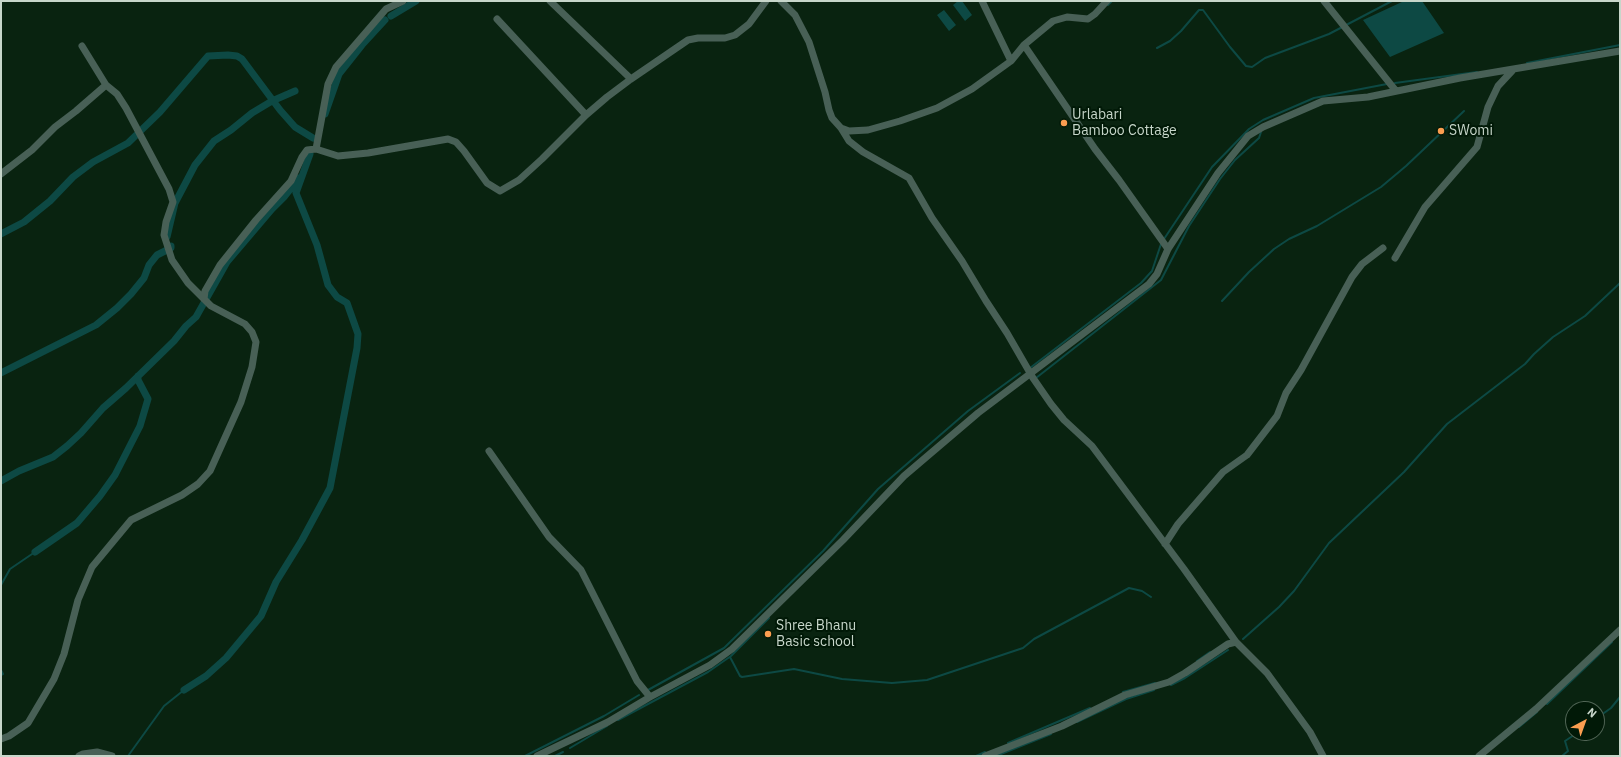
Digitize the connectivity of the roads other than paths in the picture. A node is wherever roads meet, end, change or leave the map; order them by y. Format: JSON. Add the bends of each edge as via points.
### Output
{"nodes":[{"id":1,"x":403,"y":1,"type":"edge"},
{"id":2,"x":550,"y":1,"type":"edge"},
{"id":3,"x":766,"y":1,"type":"edge"},
{"id":4,"x":781,"y":1,"type":"edge"},
{"id":5,"x":982,"y":1,"type":"edge"},
{"id":6,"x":1107,"y":1,"type":"edge"},
{"id":7,"x":1324,"y":1,"type":"edge"},
{"id":8,"x":497,"y":19,"type":"dead end"},
{"id":9,"x":1024,"y":45,"type":"junction"},
{"id":10,"x":82,"y":46,"type":"dead end"},
{"id":11,"x":1620,"y":51,"type":"edge"},
{"id":12,"x":1011,"y":61,"type":"junction"},
{"id":13,"x":1512,"y":70,"type":"junction"},
{"id":14,"x":631,"y":79,"type":"junction"},
{"id":15,"x":106,"y":85,"type":"junction"},
{"id":16,"x":1396,"y":91,"type":"junction"},
{"id":17,"x":586,"y":115,"type":"junction"},
{"id":18,"x":841,"y":128,"type":"junction"},
{"id":19,"x":316,"y":149,"type":"junction"},
{"id":20,"x":1,"y":174,"type":"edge"},
{"id":21,"x":1383,"y":248,"type":"dead end"},
{"id":22,"x":1168,"y":249,"type":"junction"},
{"id":23,"x":1395,"y":258,"type":"dead end"},
{"id":24,"x":204,"y":295,"type":"junction"},
{"id":25,"x":1030,"y":373,"type":"junction"},
{"id":26,"x":489,"y":451,"type":"dead end"},
{"id":27,"x":1165,"y":544,"type":"junction"},
{"id":28,"x":1620,"y":630,"type":"edge"},
{"id":29,"x":1236,"y":642,"type":"junction"},
{"id":30,"x":650,"y":697,"type":"junction"},
{"id":31,"x":1,"y":739,"type":"edge"},
{"id":32,"x":79,"y":756,"type":"edge"},
{"id":33,"x":112,"y":756,"type":"edge"},
{"id":34,"x":537,"y":756,"type":"edge"},
{"id":35,"x":985,"y":756,"type":"edge"},
{"id":36,"x":1323,"y":756,"type":"edge"},
{"id":37,"x":1479,"y":756,"type":"edge"}],
"edges":[{"from":1,"to":19,"type":"street","via":[[386,9],[333,73],[328,84]]},
{"from":2,"to":14,"type":"street"},
{"from":3,"to":14,"type":"street","via":[[749,24],[735,35],[688,40]]},
{"from":4,"to":18,"type":"street","via":[[795,15],[809,42],[829,110]]},
{"from":5,"to":12,"type":"street"},
{"from":6,"to":9,"type":"street","via":[[1088,19],[1067,17],[1053,21]]},
{"from":7,"to":16,"type":"street"},
{"from":8,"to":17,"type":"street"},
{"from":9,"to":12,"type":"street"},
{"from":9,"to":22,"type":"street"},
{"from":10,"to":15,"type":"street"},
{"from":11,"to":13,"type":"street"},
{"from":12,"to":18,"type":"street","via":[[972,89],[937,108],[868,130],[849,131]]},
{"from":13,"to":16,"type":"street"},
{"from":13,"to":23,"type":"street","via":[[1498,86],[1488,107],[1477,147],[1425,207]]},
{"from":14,"to":17,"type":"street"},
{"from":15,"to":20,"type":"street"},
{"from":15,"to":24,"type":"street","via":[[117,94],[126,108],[169,189],[173,202],[164,235],[172,260],[183,277],[196,291]]},
{"from":16,"to":22,"type":"street","via":[[1368,97],[1323,101],[1248,136],[1218,173]]},
{"from":17,"to":19,"type":"street","via":[[519,180],[500,191],[487,183],[464,151],[456,142],[448,139],[338,156]]},
{"from":18,"to":25,"type":"street","via":[[849,141],[863,152],[909,178]]},
{"from":19,"to":24,"type":"street","via":[[306,151],[291,181],[220,265]]},
{"from":21,"to":27,"type":"street","via":[[1362,264],[1352,277],[1286,393],[1277,416],[1247,455],[1216,479],[1178,524]]},
{"from":22,"to":25,"type":"street","via":[[1157,274],[1149,284]]},
{"from":24,"to":31,"type":"street","via":[[211,306],[245,324],[256,342],[252,367],[241,402],[210,471],[198,484],[182,495],[131,520],[92,567],[78,600],[64,654],[54,679],[28,723]]},
{"from":25,"to":27,"type":"street","via":[[1064,420],[1092,446]]},
{"from":25,"to":30,"type":"street","via":[[904,476],[732,649],[710,665]]},
{"from":26,"to":30,"type":"street","via":[[549,537],[581,570],[637,681]]},
{"from":27,"to":29,"type":"street"},
{"from":28,"to":37,"type":"street","via":[[1536,709]]},
{"from":29,"to":35,"type":"street","via":[[1228,644],[1169,682],[1125,695],[1062,726]]},
{"from":29,"to":36,"type":"street","via":[[1267,673],[1310,732]]},
{"from":30,"to":34,"type":"street","via":[[608,722]]},
{"from":32,"to":33,"type":"street","via":[[97,752]]}]}
